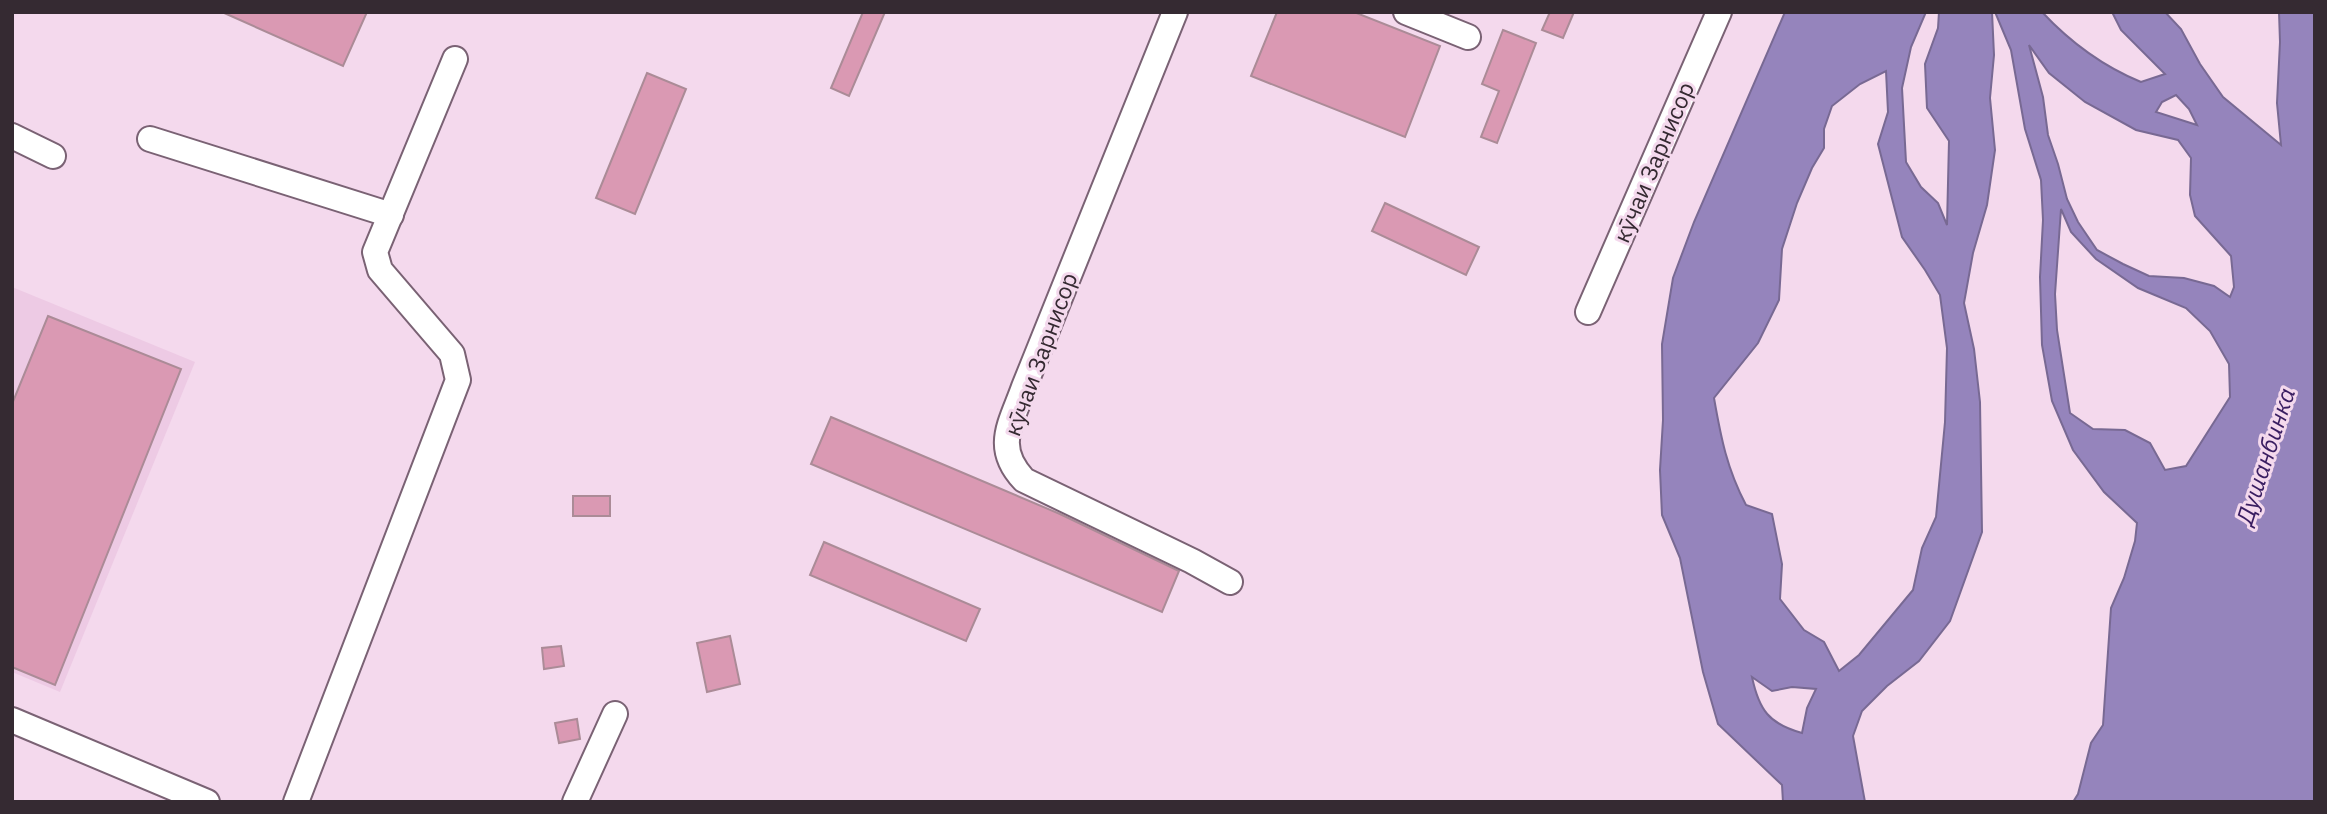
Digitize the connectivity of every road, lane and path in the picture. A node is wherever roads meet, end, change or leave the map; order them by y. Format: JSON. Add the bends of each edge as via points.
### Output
{"nodes":[{"id":1,"x":1175,"y":12,"type":"edge"},
{"id":2,"x":1406,"y":12,"type":"edge"},
{"id":3,"x":1719,"y":12,"type":"edge"},
{"id":4,"x":1468,"y":37,"type":"dead end"},
{"id":5,"x":455,"y":60,"type":"dead end"},
{"id":6,"x":12,"y":136,"type":"edge"},
{"id":7,"x":150,"y":139,"type":"dead end"},
{"id":8,"x":53,"y":156,"type":"dead end"},
{"id":9,"x":391,"y":215,"type":"junction"},
{"id":10,"x":1588,"y":312,"type":"dead end"},
{"id":11,"x":1230,"y":582,"type":"dead end"},
{"id":12,"x":615,"y":714,"type":"dead end"},
{"id":13,"x":12,"y":720,"type":"edge"},
{"id":14,"x":207,"y":802,"type":"edge"},
{"id":15,"x":296,"y":802,"type":"edge"},
{"id":16,"x":575,"y":802,"type":"edge"}],
"edges":[{"from":1,"to":11,"type":"lane","name":"кӯчаи Зарнисор","via":[[1024,387],[1005,450],[1024,480]]},
{"from":2,"to":4,"type":"lane"},
{"from":3,"to":10,"type":"lane","name":"кӯчаи Зарнисор"},
{"from":5,"to":9,"type":"lane"},
{"from":6,"to":8,"type":"lane"},
{"from":7,"to":9,"type":"lane"},
{"from":9,"to":15,"type":"lane","via":[[375,252],[380,270],[452,354],[458,380]]},
{"from":12,"to":16,"type":"lane"},
{"from":13,"to":14,"type":"lane"}]}
